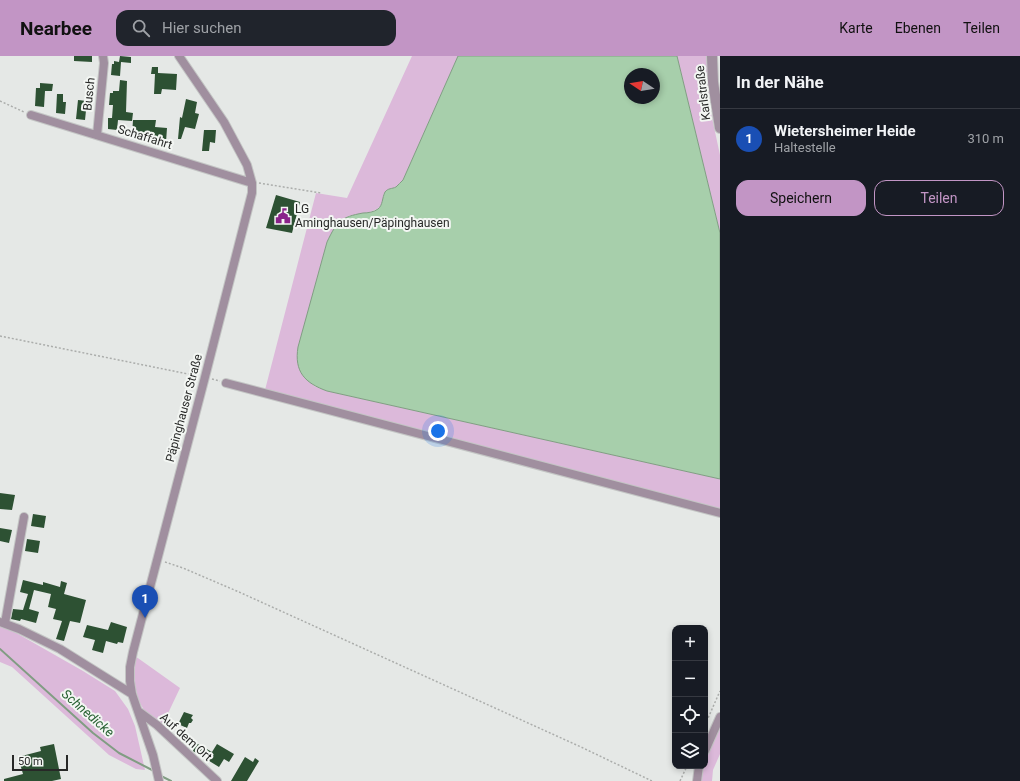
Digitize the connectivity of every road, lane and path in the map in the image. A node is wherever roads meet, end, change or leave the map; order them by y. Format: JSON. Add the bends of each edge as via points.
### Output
{"nodes":[{"id":1,"x":103,"y":56,"type":"edge"},
{"id":2,"x":178,"y":56,"type":"edge"},
{"id":3,"x":712,"y":56,"type":"edge"},
{"id":4,"x":0,"y":101,"type":"edge"},
{"id":5,"x":30,"y":114,"type":"joint"},
{"id":6,"x":720,"y":128,"type":"edge"},
{"id":7,"x":97,"y":135,"type":"junction"},
{"id":8,"x":252,"y":183,"type":"junction"},
{"id":9,"x":321,"y":193,"type":"dead end"},
{"id":10,"x":0,"y":336,"type":"edge"},
{"id":11,"x":205,"y":377,"type":"junction"},
{"id":12,"x":226,"y":383,"type":"joint"},
{"id":13,"x":720,"y":513,"type":"edge"},
{"id":14,"x":24,"y":517,"type":"dead end"},
{"id":15,"x":157,"y":560,"type":"junction"},
{"id":16,"x":3,"y":623,"type":"edge"},
{"id":17,"x":720,"y":692,"type":"edge"},
{"id":18,"x":132,"y":694,"type":"junction"},
{"id":19,"x":138,"y":711,"type":"junction"},
{"id":20,"x":720,"y":717,"type":"edge"},
{"id":21,"x":708,"y":718,"type":"edge"},
{"id":22,"x":708,"y":744,"type":"edge"},
{"id":23,"x":686,"y":769,"type":"edge"},
{"id":24,"x":699,"y":769,"type":"edge"},
{"id":25,"x":159,"y":781,"type":"edge"},
{"id":26,"x":217,"y":781,"type":"edge"},
{"id":27,"x":652,"y":781,"type":"edge"},
{"id":28,"x":680,"y":781,"type":"edge"},
{"id":29,"x":697,"y":781,"type":"edge"}],
"edges":[{"from":1,"to":7,"type":"street","name":"Busch"},
{"from":2,"to":8,"type":"street","name":"Päpinghauser Straße","via":[[224,122],[247,165]]},
{"from":3,"to":6,"type":"street","name":"Karlstraße"},
{"from":4,"to":5,"type":"path"},
{"from":5,"to":7,"type":"street","name":"Schaffahrt"},
{"from":7,"to":8,"type":"street","name":"Schaffahrt"},
{"from":8,"to":9,"type":"path"},
{"from":8,"to":11,"type":"street","name":"Päpinghauser Straße","via":[[252,193]]},
{"from":10,"to":11,"type":"path"},
{"from":11,"to":12,"type":"path"},
{"from":11,"to":15,"type":"street","name":"Päpinghauser Straße"},
{"from":12,"to":13,"type":"street"},
{"from":14,"to":16,"type":"street"},
{"from":15,"to":18,"type":"street","name":"Päpinghauser Straße","via":[[132,652]]},
{"from":15,"to":27,"type":"path","via":[[183,568],[246,595]]},
{"from":16,"to":18,"type":"street","via":[[60,649]]},
{"from":17,"to":21,"type":"path"},
{"from":18,"to":19,"type":"street","name":"Päpinghauser Straße"},
{"from":19,"to":25,"type":"street","name":"Päpinghauser Straße"},
{"from":19,"to":26,"type":"street","name":"Auf dem Ort","via":[[157,725]]},
{"from":20,"to":22,"type":"street"},
{"from":23,"to":28,"type":"path"},
{"from":24,"to":29,"type":"street"}]}
